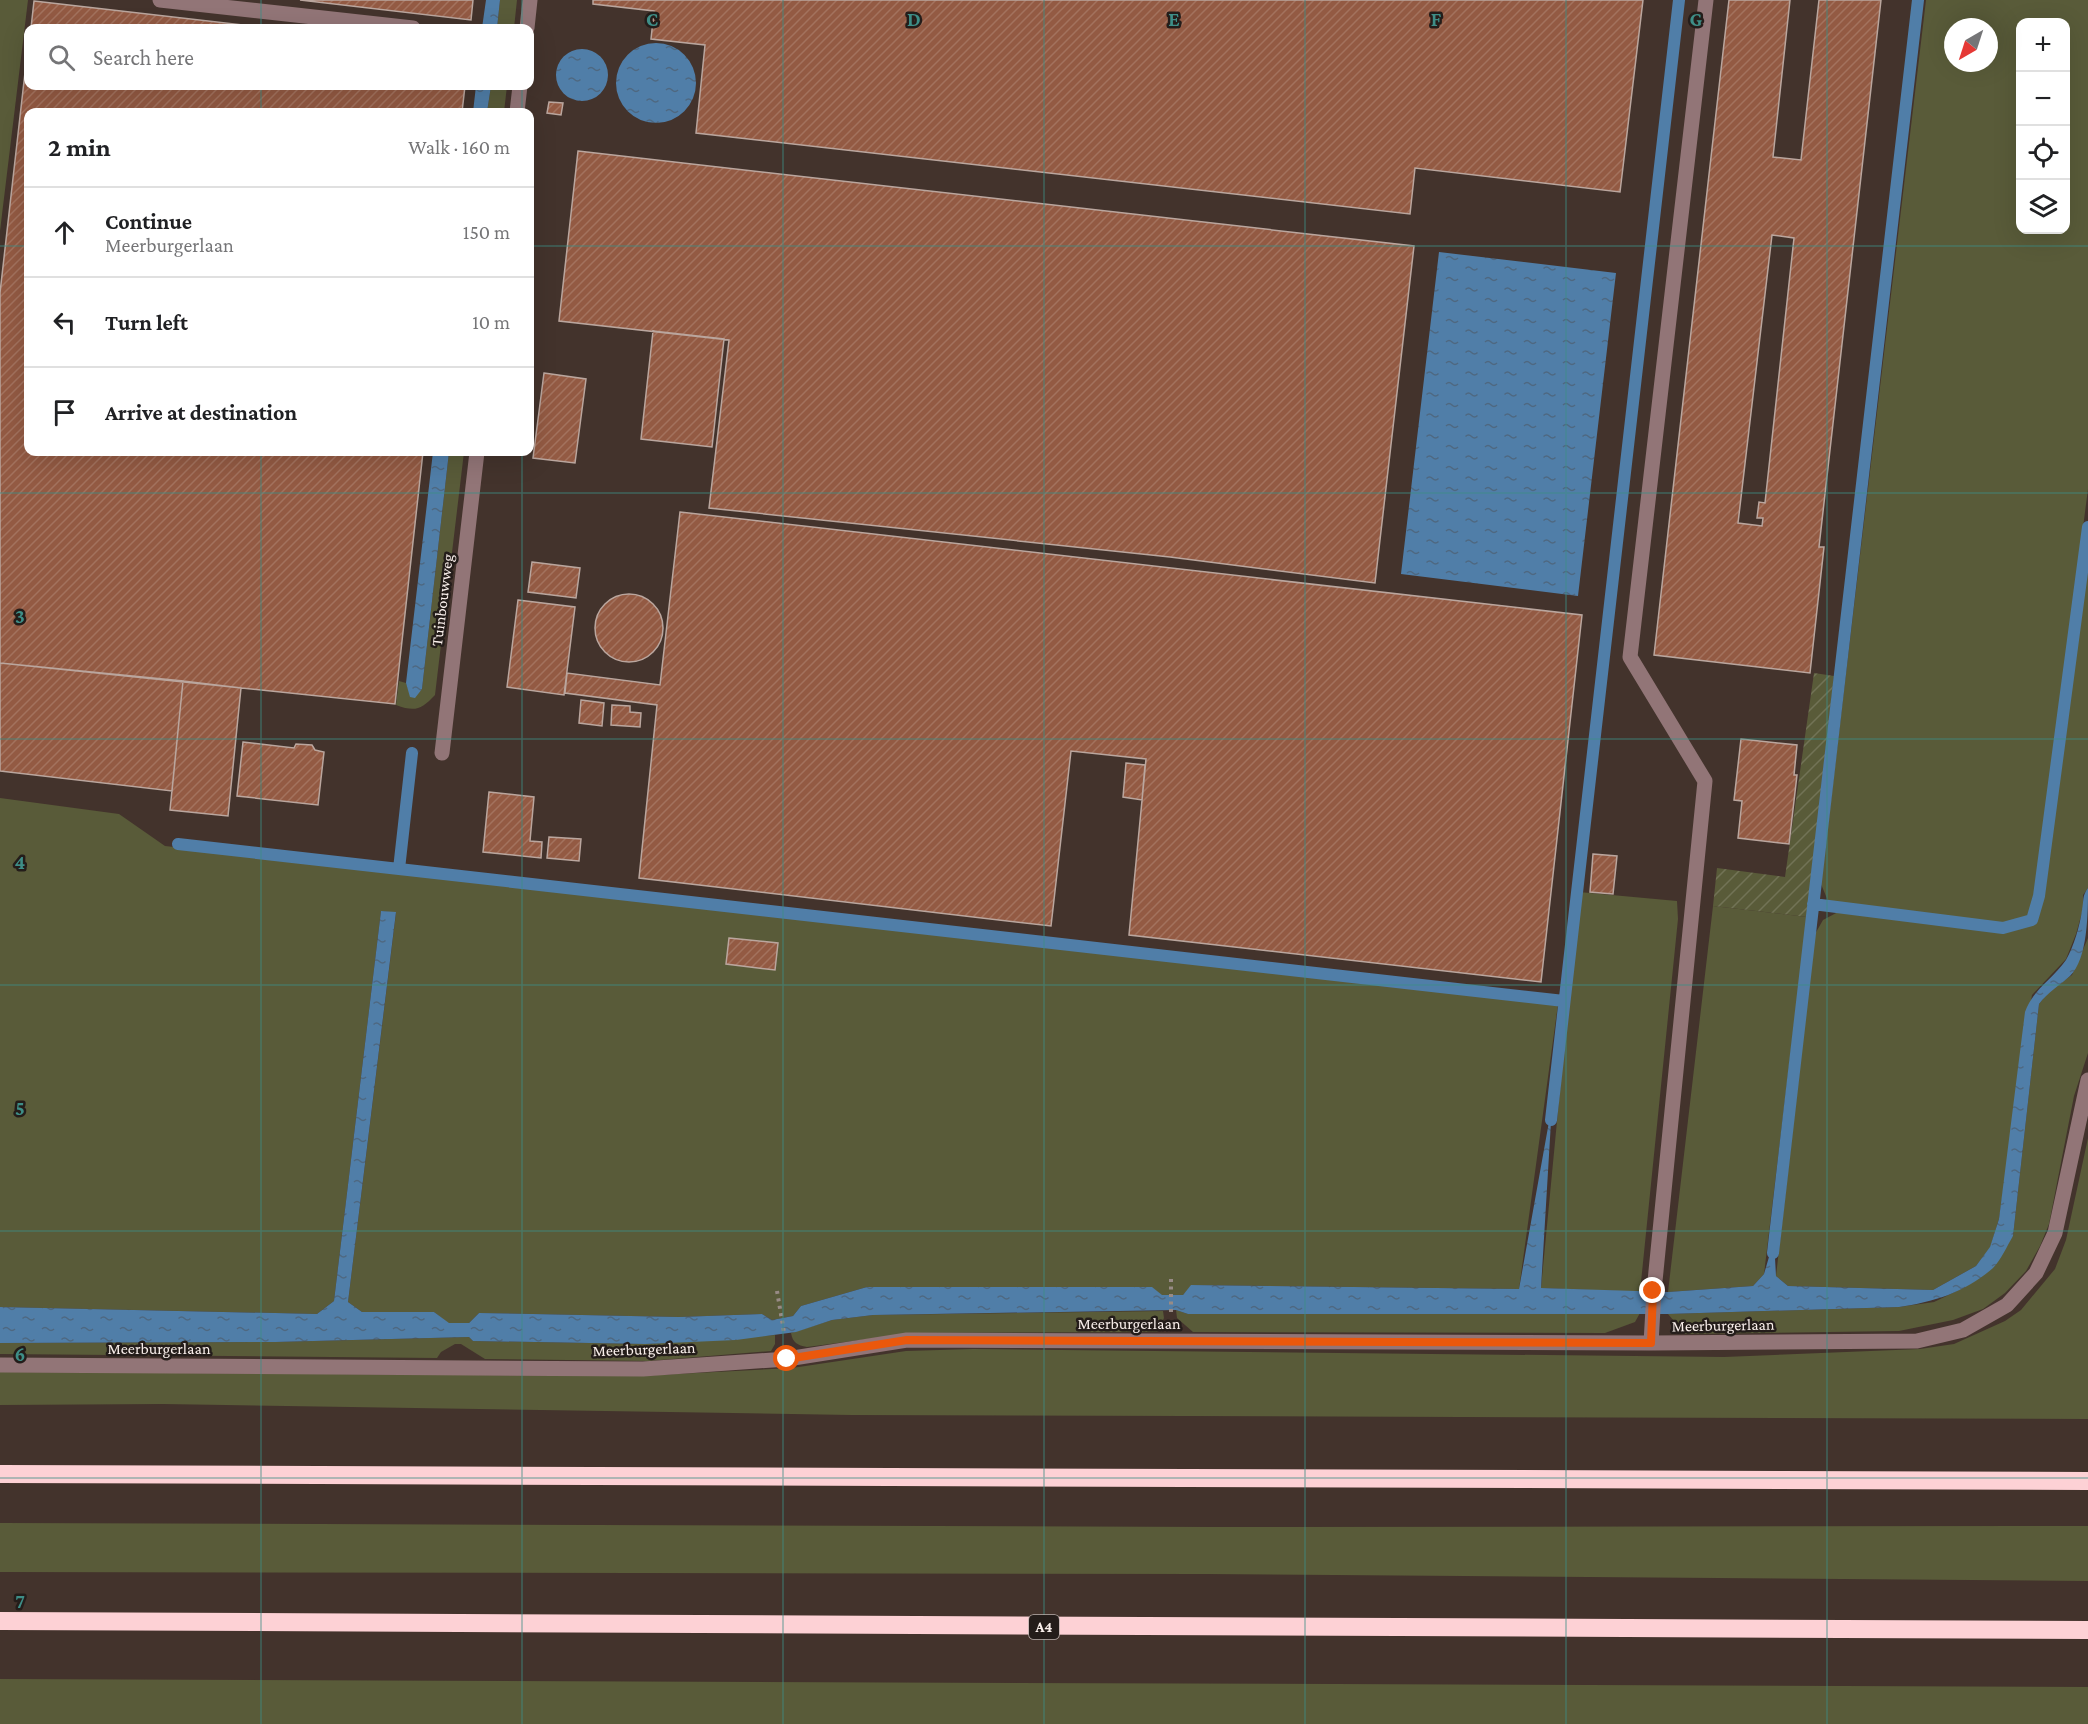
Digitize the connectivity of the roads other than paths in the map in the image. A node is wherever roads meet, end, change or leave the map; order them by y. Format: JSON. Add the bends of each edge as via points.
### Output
{"nodes":[{"id":1,"x":160,"y":0,"type":"edge"},
{"id":2,"x":530,"y":0,"type":"edge"},
{"id":3,"x":1706,"y":0,"type":"edge"},
{"id":4,"x":377,"y":24,"type":"edge"},
{"id":5,"x":527,"y":24,"type":"edge"},
{"id":6,"x":520,"y":90,"type":"edge"},
{"id":7,"x":517,"y":108,"type":"edge"},
{"id":8,"x":477,"y":456,"type":"edge"},
{"id":9,"x":442,"y":753,"type":"dead end"},
{"id":10,"x":2088,"y":1080,"type":"edge"},
{"id":11,"x":1651,"y":1343,"type":"junction"},
{"id":12,"x":0,"y":1365,"type":"edge"},
{"id":13,"x":0,"y":1474,"type":"edge"},
{"id":14,"x":2088,"y":1481,"type":"edge"},
{"id":15,"x":0,"y":1621,"type":"edge"},
{"id":16,"x":2088,"y":1630,"type":"edge"}],
"edges":[{"from":1,"to":4,"type":"street"},
{"from":2,"to":5,"type":"street"},
{"from":3,"to":11,"type":"street","via":[[1630,657],[1705,781]]},
{"from":6,"to":7,"type":"street"},
{"from":8,"to":9,"type":"street","name":"Tuinbouwweg"},
{"from":10,"to":11,"type":"street","name":"Meerburgerlaan","via":[[2055,1233],[2036,1273],[2007,1305],[1963,1330],[1917,1341]]},
{"from":11,"to":12,"type":"street","name":"Meerburgerlaan","via":[[907,1340],[787,1359],[643,1370]]},
{"from":13,"to":14,"type":"highway"},
{"from":15,"to":16,"type":"highway","number":"A4"}]}
